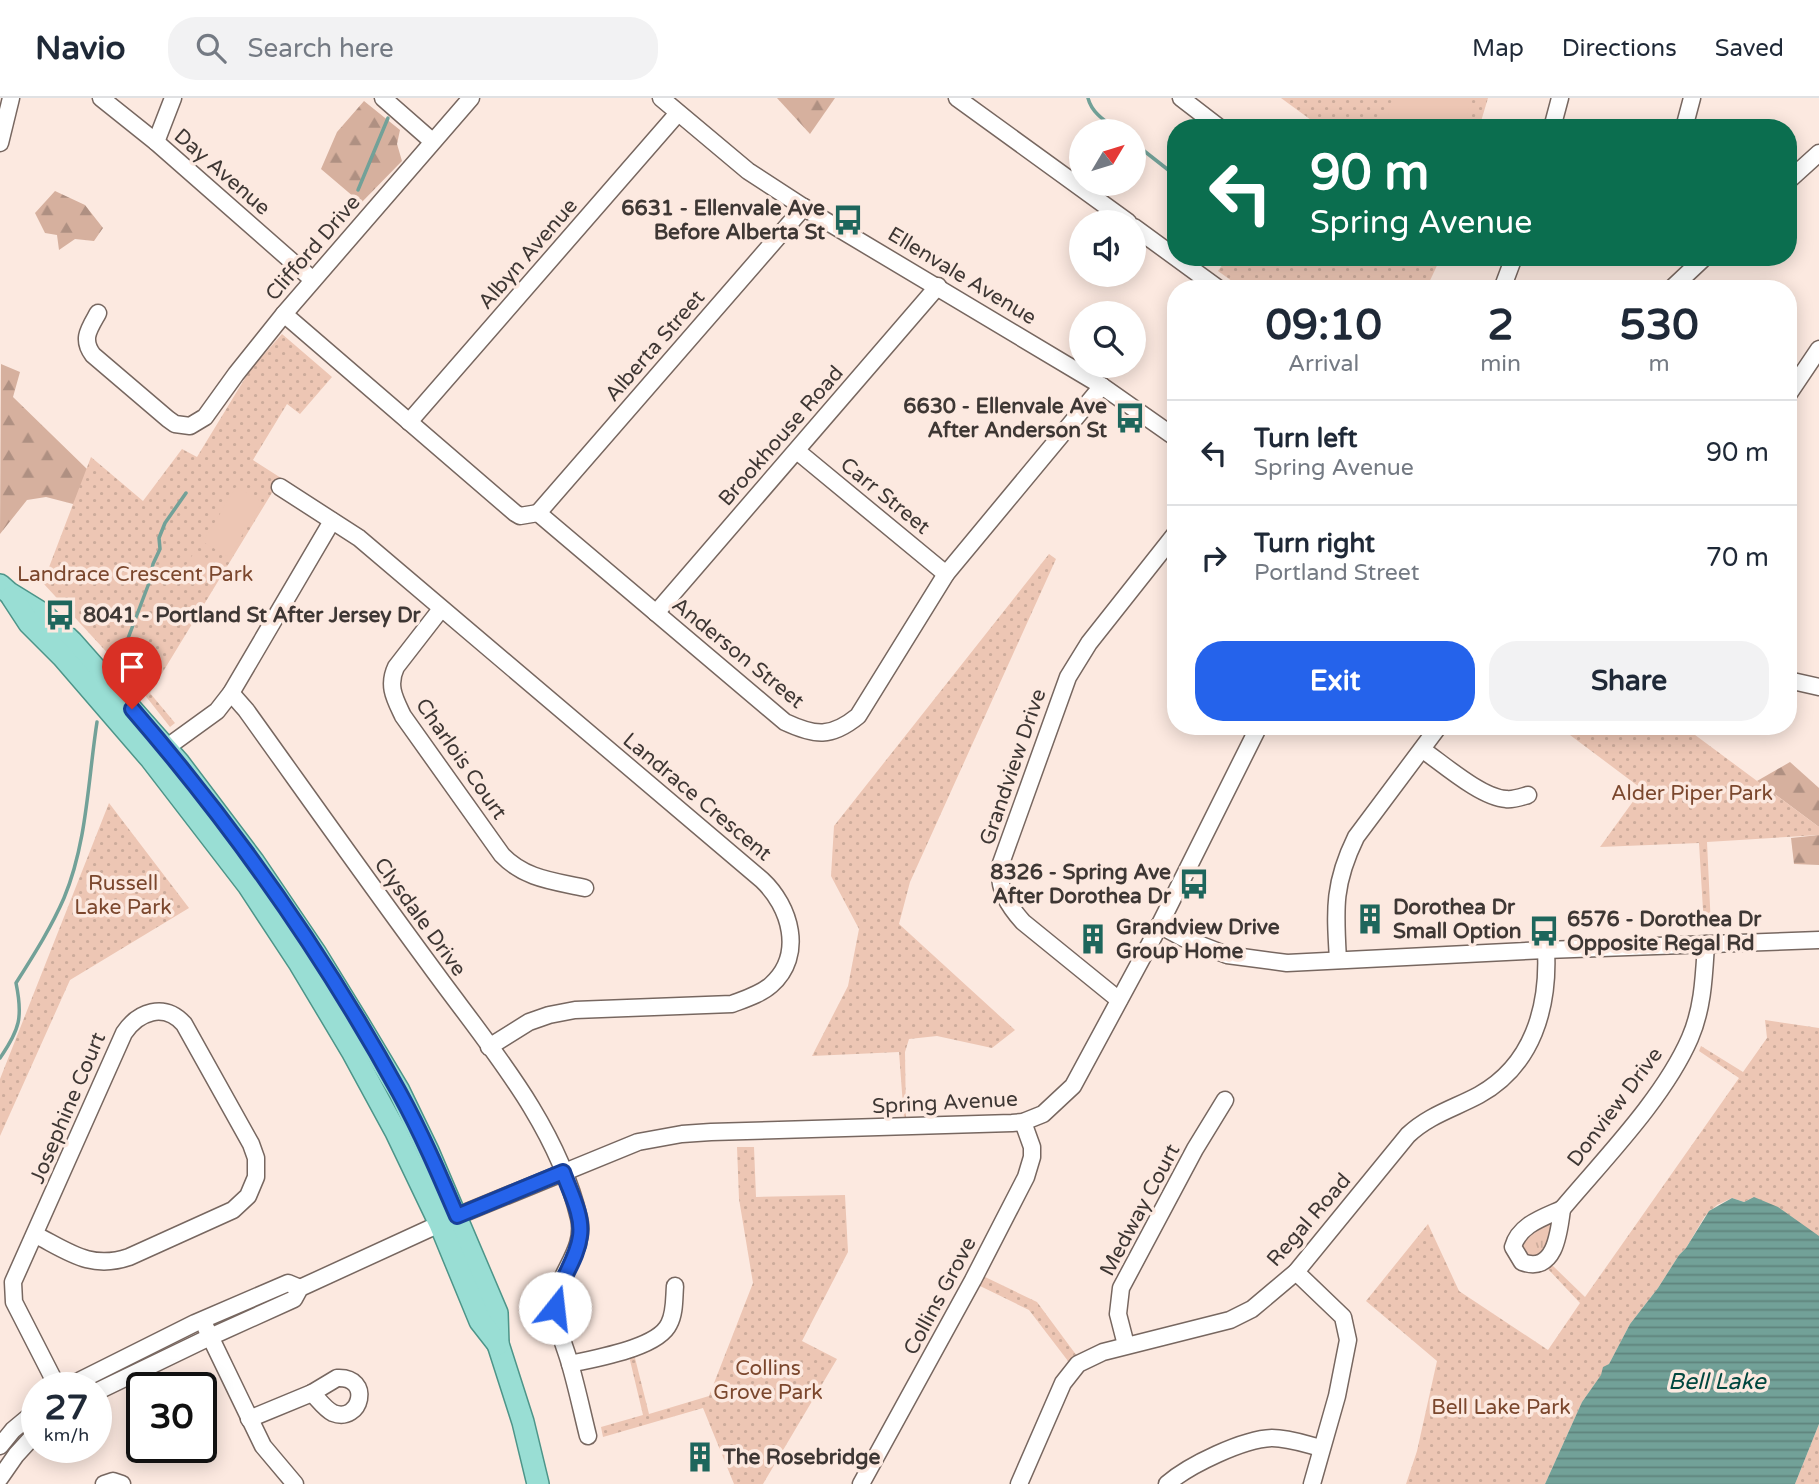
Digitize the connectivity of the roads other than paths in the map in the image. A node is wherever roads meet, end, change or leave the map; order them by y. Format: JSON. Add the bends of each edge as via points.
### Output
{"nodes":[{"id":1,"x":11,"y":98,"type":"edge"},
{"id":2,"x":102,"y":98,"type":"edge"},
{"id":3,"x":173,"y":98,"type":"edge"},
{"id":4,"x":383,"y":98,"type":"edge"},
{"id":5,"x":471,"y":98,"type":"edge"},
{"id":6,"x":661,"y":98,"type":"edge"},
{"id":7,"x":957,"y":98,"type":"edge"},
{"id":8,"x":1181,"y":98,"type":"edge"},
{"id":9,"x":1560,"y":98,"type":"edge"},
{"id":10,"x":1692,"y":98,"type":"edge"},
{"id":11,"x":977,"y":104,"type":"edge"},
{"id":12,"x":678,"y":113,"type":"junction"},
{"id":13,"x":1208,"y":119,"type":"edge"},
{"id":14,"x":1554,"y":119,"type":"edge"},
{"id":15,"x":1686,"y":119,"type":"edge"},
{"id":16,"x":432,"y":141,"type":"junction"},
{"id":17,"x":156,"y":142,"type":"junction"},
{"id":18,"x":0,"y":143,"type":"edge"},
{"id":19,"x":1818,"y":155,"type":"edge"},
{"id":20,"x":1797,"y":173,"type":"edge"},
{"id":21,"x":804,"y":207,"type":"junction"},
{"id":22,"x":1113,"y":210,"type":"edge"},
{"id":23,"x":1146,"y":236,"type":"edge"},
{"id":24,"x":1167,"y":251,"type":"edge"},
{"id":25,"x":1187,"y":266,"type":"edge"},
{"id":26,"x":1695,"y":266,"type":"edge"},
{"id":27,"x":313,"y":280,"type":"junction"},
{"id":28,"x":1207,"y":280,"type":"edge"},
{"id":29,"x":1681,"y":280,"type":"edge"},
{"id":30,"x":938,"y":286,"type":"junction"},
{"id":31,"x":98,"y":313,"type":"dead end"},
{"id":32,"x":284,"y":313,"type":"junction"},
{"id":33,"x":1819,"y":349,"type":"edge"},
{"id":34,"x":1797,"y":382,"type":"edge"},
{"id":35,"x":1102,"y":386,"type":"junction"},
{"id":36,"x":409,"y":422,"type":"junction"},
{"id":37,"x":1167,"y":432,"type":"edge"},
{"id":38,"x":797,"y":451,"type":"junction"},
{"id":39,"x":280,"y":487,"type":"dead end"},
{"id":40,"x":538,"y":513,"type":"junction"},
{"id":41,"x":332,"y":521,"type":"junction"},
{"id":42,"x":1167,"y":544,"type":"edge"},
{"id":43,"x":946,"y":574,"type":"junction"},
{"id":44,"x":5,"y":589,"type":"edge"},
{"id":45,"x":441,"y":609,"type":"junction"},
{"id":46,"x":656,"y":613,"type":"junction"},
{"id":47,"x":1797,"y":682,"type":"edge"},
{"id":48,"x":1819,"y":687,"type":"edge"},
{"id":49,"x":230,"y":693,"type":"junction"},
{"id":50,"x":1254,"y":735,"type":"edge"},
{"id":51,"x":1433,"y":735,"type":"edge"},
{"id":52,"x":1423,"y":750,"type":"junction"},
{"id":53,"x":159,"y":753,"type":"junction"},
{"id":54,"x":1528,"y":794,"type":"dead end"},
{"id":55,"x":585,"y":888,"type":"dead end"},
{"id":56,"x":1159,"y":925,"type":"junction"},
{"id":57,"x":1819,"y":940,"type":"edge"},
{"id":58,"x":1706,"y":944,"type":"junction"},
{"id":59,"x":1546,"y":950,"type":"junction"},
{"id":60,"x":1338,"y":960,"type":"junction"},
{"id":61,"x":1119,"y":1000,"type":"junction"},
{"id":62,"x":489,"y":1047,"type":"junction"},
{"id":63,"x":1225,"y":1100,"type":"dead end"},
{"id":64,"x":1023,"y":1122,"type":"junction"},
{"id":65,"x":563,"y":1172,"type":"junction"},
{"id":66,"x":1562,"y":1209,"type":"dead end"},
{"id":67,"x":449,"y":1220,"type":"junction"},
{"id":68,"x":36,"y":1235,"type":"junction"},
{"id":69,"x":1296,"y":1272,"type":"junction"},
{"id":70,"x":675,"y":1286,"type":"dead end"},
{"id":71,"x":300,"y":1288,"type":"junction"},
{"id":72,"x":202,"y":1320,"type":"junction"},
{"id":73,"x":210,"y":1337,"type":"junction"},
{"id":74,"x":1126,"y":1345,"type":"junction"},
{"id":75,"x":570,"y":1364,"type":"junction"},
{"id":76,"x":50,"y":1372,"type":"edge"},
{"id":77,"x":97,"y":1372,"type":"edge"},
{"id":78,"x":112,"y":1384,"type":"edge"},
{"id":79,"x":312,"y":1393,"type":"dead end"},
{"id":80,"x":249,"y":1419,"type":"junction"},
{"id":81,"x":21,"y":1423,"type":"edge"},
{"id":82,"x":588,"y":1436,"type":"dead end"},
{"id":83,"x":0,"y":1446,"type":"edge"},
{"id":84,"x":1321,"y":1448,"type":"junction"},
{"id":85,"x":21,"y":1450,"type":"edge"},
{"id":86,"x":0,"y":1478,"type":"edge"},
{"id":87,"x":104,"y":1484,"type":"edge"},
{"id":88,"x":121,"y":1484,"type":"edge"},
{"id":89,"x":295,"y":1484,"type":"edge"},
{"id":90,"x":538,"y":1484,"type":"edge"},
{"id":91,"x":860,"y":1484,"type":"edge"},
{"id":92,"x":1019,"y":1484,"type":"edge"},
{"id":93,"x":1167,"y":1484,"type":"edge"},
{"id":94,"x":1312,"y":1484,"type":"edge"}],
"edges":[{"from":1,"to":18,"type":"street"},
{"from":2,"to":17,"type":"street","name":"Day Avenue"},
{"from":3,"to":17,"type":"street"},
{"from":4,"to":16,"type":"street"},
{"from":5,"to":16,"type":"street","name":"Clifford Drive"},
{"from":6,"to":12,"type":"street","name":"Ellenvale Avenue"},
{"from":7,"to":11,"type":"street"},
{"from":8,"to":13,"type":"street"},
{"from":9,"to":14,"type":"street"},
{"from":10,"to":15,"type":"street"},
{"from":11,"to":22,"type":"street"},
{"from":12,"to":21,"type":"street","name":"Ellenvale Avenue","via":[[748,172]]},
{"from":12,"to":36,"type":"street","name":"Albyn Avenue"},
{"from":16,"to":27,"type":"street","name":"Clifford Drive"},
{"from":17,"to":27,"type":"street","name":"Day Avenue"},
{"from":19,"to":20,"type":"street"},
{"from":21,"to":30,"type":"street","name":"Ellenvale Avenue"},
{"from":21,"to":40,"type":"street","name":"Alberta Street"},
{"from":23,"to":24,"type":"street"},
{"from":25,"to":28,"type":"street"},
{"from":26,"to":29,"type":"street"},
{"from":27,"to":32,"type":"street","name":"Clifford Drive"},
{"from":30,"to":35,"type":"street","name":"Ellenvale Avenue"},
{"from":30,"to":38,"type":"street","name":"Brookhouse Road"},
{"from":31,"to":32,"type":"street","name":"Clifford Drive","via":[[85,336],[93,355],[168,419],[190,426],[205,417]]},
{"from":32,"to":36,"type":"street","name":"Anderson Street"},
{"from":33,"to":34,"type":"street"},
{"from":35,"to":37,"type":"street","name":"Ellenvale Avenue"},
{"from":35,"to":43,"type":"street","name":"Anderson Street"},
{"from":36,"to":40,"type":"street","name":"Anderson Street","via":[[514,513]]},
{"from":38,"to":43,"type":"street","name":"Carr Street"},
{"from":38,"to":46,"type":"street","name":"Brookhouse Road"},
{"from":39,"to":41,"type":"street","name":"Landrace Crescent"},
{"from":40,"to":46,"type":"street","name":"Anderson Street"},
{"from":41,"to":45,"type":"street","name":"Landrace Crescent","via":[[359,538]]},
{"from":41,"to":49,"type":"street"},
{"from":42,"to":61,"type":"street","name":"Grandview Drive","via":[[1089,643],[1068,677],[1000,866],[1001,888],[1023,922]]},
{"from":43,"to":46,"type":"street","name":"Anderson Street","via":[[867,705],[847,725],[827,733],[815,734],[786,722]]},
{"from":44,"to":53,"type":"main road","via":[[29,623]]},
{"from":45,"to":55,"type":"street","name":"Charlois Court","via":[[392,676],[398,706],[513,867]]},
{"from":45,"to":62,"type":"street","name":"Landrace Crescent","via":[[768,885],[789,923],[789,957],[771,985],[754,995],[732,1004],[549,1015]]},
{"from":47,"to":48,"type":"street"},
{"from":49,"to":53,"type":"street","via":[[217,711]]},
{"from":49,"to":62,"type":"street","name":"Clysdale Drive"},
{"from":50,"to":56,"type":"street","name":"Spring Avenue"},
{"from":51,"to":52,"type":"street"},
{"from":52,"to":54,"type":"street","via":[[1495,796],[1505,800]]},
{"from":52,"to":60,"type":"street","via":[[1347,855],[1336,890]]},
{"from":53,"to":67,"type":"main road","via":[[300,964]]},
{"from":56,"to":60,"type":"street","via":[[1206,947],[1250,959],[1287,963]]},
{"from":56,"to":61,"type":"street","name":"Spring Avenue"},
{"from":57,"to":58,"type":"street"},
{"from":58,"to":59,"type":"street"},
{"from":58,"to":66,"type":"street","name":"Donview Drive","via":[[1698,1013],[1675,1066]]},
{"from":59,"to":60,"type":"street"},
{"from":59,"to":69,"type":"street","name":"Regal Road","via":[[1541,1016],[1517,1063],[1481,1094],[1414,1129]]},
{"from":61,"to":64,"type":"street","name":"Spring Avenue","via":[[1073,1086],[1043,1114]]},
{"from":62,"to":65,"type":"street","name":"Clysdale Drive","via":[[546,1132]]},
{"from":63,"to":74,"type":"street","name":"Medway Court","via":[[1121,1287],[1118,1314]]},
{"from":64,"to":65,"type":"street","name":"Spring Avenue","via":[[682,1134],[638,1142]]},
{"from":64,"to":91,"type":"street","name":"Collins Grove","via":[[1032,1157],[1026,1177]]},
{"from":65,"to":67,"type":"street","name":"Spring Avenue"},
{"from":65,"to":75,"type":"street","name":"Clysdale Drive","via":[[580,1234],[556,1294],[557,1324]]},
{"from":67,"to":71,"type":"street","name":"Spring Avenue"},
{"from":67,"to":90,"type":"main road","via":[[480,1321],[498,1344]]},
{"from":68,"to":68,"type":"street","name":"Josephine Court","via":[[80,1258],[114,1261],[233,1210],[248,1196],[257,1166],[251,1144],[184,1024],[174,1016],[143,1014],[124,1033]]},
{"from":68,"to":76,"type":"street","name":"Josephine Court","via":[[15,1278],[14,1302]]},
{"from":69,"to":74,"type":"street","name":"Regal Road","via":[[1252,1309],[1230,1320]]},
{"from":69,"to":84,"type":"street","via":[[1337,1309],[1348,1340],[1338,1396]]},
{"from":70,"to":75,"type":"street","via":[[673,1315],[663,1333],[636,1346]]},
{"from":71,"to":72,"type":"street","via":[[288,1283]]},
{"from":71,"to":73,"type":"street","via":[[294,1299]]},
{"from":72,"to":73,"type":"street"},
{"from":72,"to":77,"type":"street"},
{"from":73,"to":78,"type":"street"},
{"from":73,"to":80,"type":"street"},
{"from":74,"to":92,"type":"street","name":"Regal Road","via":[[1091,1356],[1069,1375]]},
{"from":75,"to":82,"type":"street","name":"Clysdale Drive"},
{"from":79,"to":80,"type":"street"},
{"from":80,"to":89,"type":"street","via":[[263,1446]]},
{"from":81,"to":83,"type":"street"},
{"from":84,"to":93,"type":"street","via":[[1280,1438],[1258,1440],[1185,1471]]},
{"from":84,"to":94,"type":"street"},
{"from":85,"to":86,"type":"street"},
{"from":87,"to":88,"type":"street"}]}
